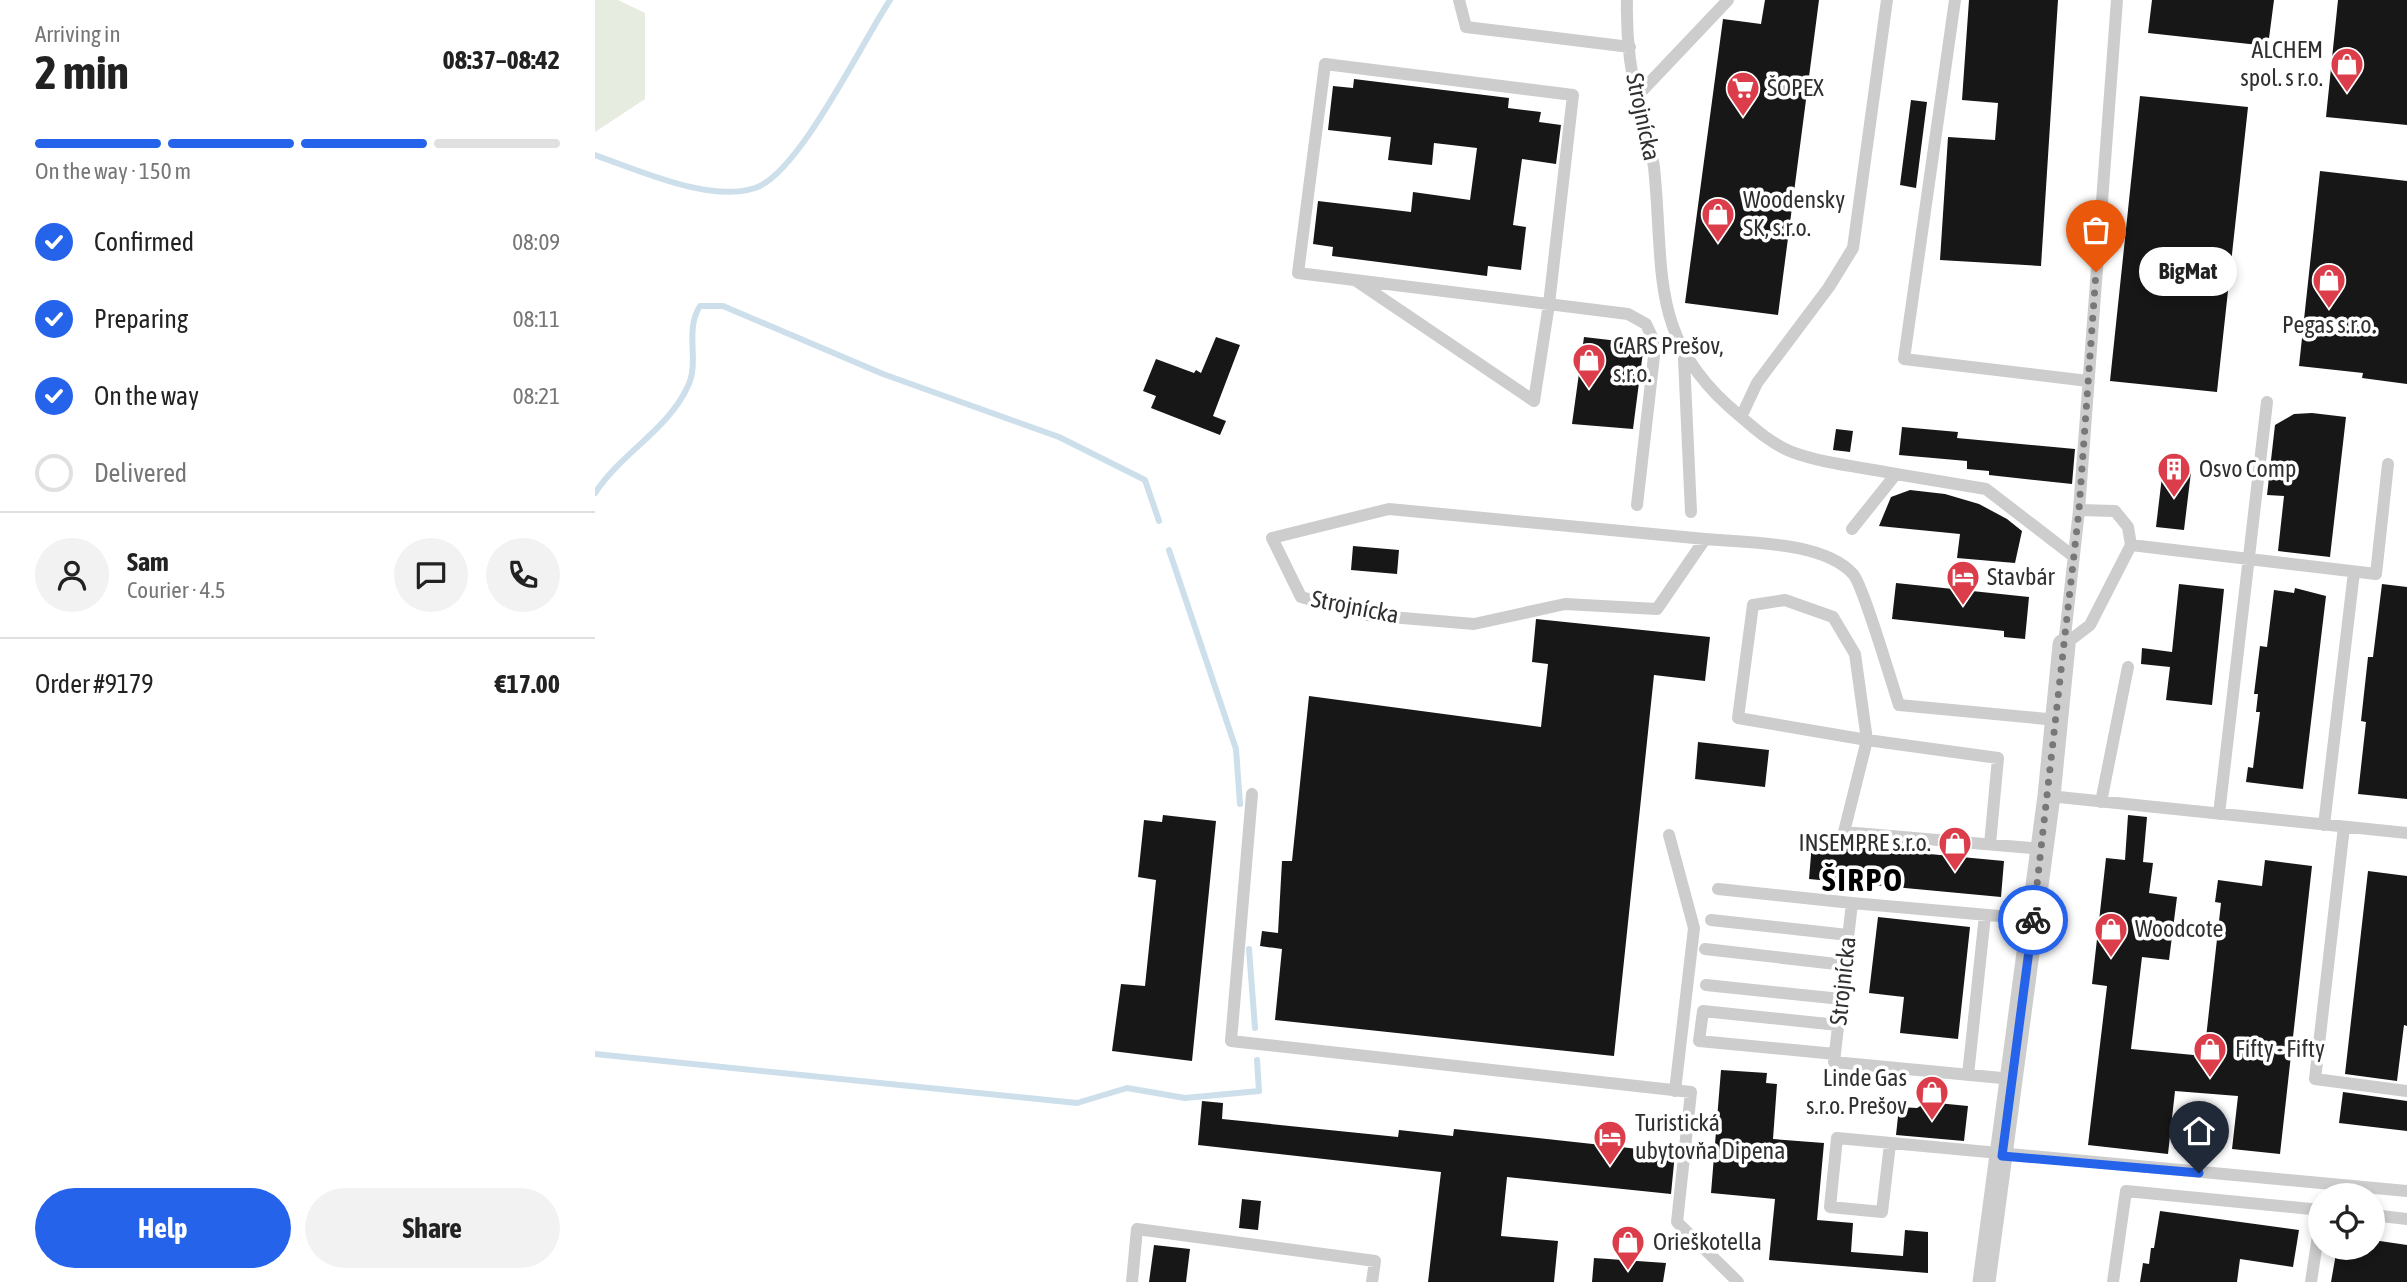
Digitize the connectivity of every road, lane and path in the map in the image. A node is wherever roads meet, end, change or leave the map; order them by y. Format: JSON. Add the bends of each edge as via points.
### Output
{"nodes":[{"id":1,"x":1459,"y":0,"type":"edge"},
{"id":2,"x":1627,"y":0,"type":"edge"},
{"id":3,"x":1728,"y":0,"type":"edge"},
{"id":4,"x":1888,"y":0,"type":"edge"},
{"id":5,"x":1955,"y":0,"type":"edge"},
{"id":6,"x":2116,"y":0,"type":"edge"},
{"id":7,"x":1630,"y":47,"type":"junction"},
{"id":8,"x":1637,"y":96,"type":"junction"},
{"id":9,"x":1356,"y":280,"type":"junction"},
{"id":10,"x":1549,"y":304,"type":"junction"},
{"id":11,"x":1684,"y":355,"type":"junction"},
{"id":12,"x":2088,"y":381,"type":"junction"},
{"id":13,"x":2267,"y":402,"type":"dead end"},
{"id":14,"x":1741,"y":417,"type":"junction"},
{"id":15,"x":2388,"y":464,"type":"dead end"},
{"id":16,"x":1896,"y":474,"type":"junction"},
{"id":17,"x":1637,"y":505,"type":"dead end"},
{"id":18,"x":2079,"y":510,"type":"junction"},
{"id":19,"x":1691,"y":512,"type":"dead end"},
{"id":20,"x":1852,"y":530,"type":"dead end"},
{"id":21,"x":1705,"y":539,"type":"junction"},
{"id":22,"x":2131,"y":545,"type":"junction"},
{"id":23,"x":2073,"y":556,"type":"junction"},
{"id":24,"x":2249,"y":559,"type":"junction"},
{"id":25,"x":2354,"y":572,"type":"junction"},
{"id":26,"x":2064,"y":645,"type":"junction"},
{"id":27,"x":2128,"y":667,"type":"dead end"},
{"id":28,"x":2057,"y":720,"type":"junction"},
{"id":29,"x":1867,"y":740,"type":"junction"},
{"id":30,"x":1252,"y":793,"type":"dead end"},
{"id":31,"x":2049,"y":796,"type":"junction"},
{"id":32,"x":2101,"y":802,"type":"junction"},
{"id":33,"x":2219,"y":814,"type":"junction"},
{"id":34,"x":2324,"y":825,"type":"junction"},
{"id":35,"x":2344,"y":827,"type":"junction"},
{"id":36,"x":2407,"y":834,"type":"edge"},
{"id":37,"x":1669,"y":835,"type":"dead end"},
{"id":38,"x":1990,"y":844,"type":"junction"},
{"id":39,"x":2042,"y":849,"type":"junction"},
{"id":40,"x":1718,"y":889,"type":"dead end"},
{"id":41,"x":1852,"y":903,"type":"junction"},
{"id":42,"x":1985,"y":915,"type":"junction"},
{"id":43,"x":2033,"y":919,"type":"junction"},
{"id":44,"x":1711,"y":920,"type":"dead end"},
{"id":45,"x":1848,"y":934,"type":"junction"},
{"id":46,"x":1705,"y":949,"type":"dead end"},
{"id":47,"x":1845,"y":965,"type":"junction"},
{"id":48,"x":1706,"y":985,"type":"dead end"},
{"id":49,"x":1841,"y":999,"type":"junction"},
{"id":50,"x":1838,"y":1025,"type":"junction"},
{"id":51,"x":1835,"y":1054,"type":"junction"},
{"id":52,"x":1968,"y":1075,"type":"junction"},
{"id":53,"x":2012,"y":1079,"type":"junction"},
{"id":54,"x":1675,"y":1091,"type":"junction"},
{"id":55,"x":2407,"y":1091,"type":"edge"},
{"id":56,"x":1890,"y":1144,"type":"junction"},
{"id":57,"x":2002,"y":1156,"type":"junction"},
{"id":58,"x":2407,"y":1191,"type":"edge"},
{"id":59,"x":2308,"y":1209,"type":"edge"},
{"id":60,"x":2385,"y":1216,"type":"edge"},
{"id":61,"x":2407,"y":1219,"type":"edge"},
{"id":62,"x":2314,"y":1260,"type":"edge"},
{"id":63,"x":1132,"y":1282,"type":"edge"},
{"id":64,"x":1372,"y":1282,"type":"edge"},
{"id":65,"x":1738,"y":1282,"type":"edge"},
{"id":66,"x":1984,"y":1282,"type":"edge"},
{"id":67,"x":2113,"y":1282,"type":"edge"},
{"id":68,"x":2311,"y":1282,"type":"edge"}],
"edges":[{"from":1,"to":7,"type":"lane","via":[[1466,27]]},
{"from":2,"to":7,"type":"lane","name":"Strojnícka"},
{"from":3,"to":8,"type":"lane"},
{"from":4,"to":14,"type":"lane","via":[[1853,248],[1757,383]]},
{"from":5,"to":12,"type":"lane","via":[[1904,359]]},
{"from":6,"to":12,"type":"lane"},
{"from":7,"to":8,"type":"lane","name":"Strojnícka"},
{"from":8,"to":11,"type":"lane","name":"Strojnícka","via":[[1653,163],[1665,300]]},
{"from":9,"to":10,"type":"lane"},
{"from":9,"to":10,"type":"lane","via":[[1534,401]]},
{"from":9,"to":10,"type":"lane","via":[[1298,273],[1325,64],[1573,95]]},
{"from":10,"to":17,"type":"lane","via":[[1629,314],[1646,324],[1653,340]]},
{"from":11,"to":14,"type":"lane","name":"Strojnícka","via":[[1693,371]]},
{"from":11,"to":19,"type":"lane"},
{"from":12,"to":18,"type":"lane"},
{"from":13,"to":24,"type":"lane"},
{"from":14,"to":16,"type":"lane","name":"Strojnícka","via":[[1793,453]]},
{"from":15,"to":25,"type":"lane","via":[[2376,574]]},
{"from":16,"to":20,"type":"lane"},
{"from":16,"to":23,"type":"lane","name":"Strojnícka","via":[[1986,489]]},
{"from":18,"to":22,"type":"lane","via":[[2115,512],[2128,527]]},
{"from":18,"to":23,"type":"lane"},
{"from":21,"to":21,"type":"lane","name":"Strojnícka","via":[[1389,509],[1272,538],[1301,597],[1367,615],[1474,624],[1565,604],[1657,609]]},
{"from":21,"to":28,"type":"lane","name":"Strojnícka","via":[[1824,553],[1854,575],[1899,705]]},
{"from":22,"to":24,"type":"lane"},
{"from":22,"to":26,"type":"lane","via":[[2090,625]]},
{"from":23,"to":26,"type":"lane"},
{"from":24,"to":25,"type":"lane"},
{"from":24,"to":33,"type":"lane"},
{"from":25,"to":34,"type":"lane"},
{"from":26,"to":28,"type":"street"},
{"from":27,"to":32,"type":"lane"},
{"from":28,"to":31,"type":"street"},
{"from":29,"to":29,"type":"lane","via":[[1855,654],[1833,617],[1784,600],[1753,605],[1738,718]]},
{"from":29,"to":38,"type":"lane","via":[[1998,758]]},
{"from":29,"to":38,"type":"lane","via":[[1844,832]]},
{"from":30,"to":54,"type":"lane","via":[[1231,1041]]},
{"from":31,"to":32,"type":"lane"},
{"from":31,"to":39,"type":"street"},
{"from":32,"to":33,"type":"lane"},
{"from":33,"to":34,"type":"lane"},
{"from":34,"to":35,"type":"lane"},
{"from":35,"to":36,"type":"lane"},
{"from":35,"to":55,"type":"lane","via":[[2315,1080]]},
{"from":37,"to":54,"type":"lane","via":[[1694,928]]},
{"from":38,"to":39,"type":"lane"},
{"from":39,"to":43,"type":"street"},
{"from":40,"to":41,"type":"lane"},
{"from":41,"to":42,"type":"lane","name":"Strojnícka"},
{"from":41,"to":45,"type":"lane","name":"Strojnícka"},
{"from":42,"to":43,"type":"lane","name":"Strojnícka"},
{"from":42,"to":52,"type":"lane"},
{"from":43,"to":53,"type":"street"},
{"from":44,"to":45,"type":"lane"},
{"from":45,"to":47,"type":"lane","name":"Strojnícka"},
{"from":46,"to":47,"type":"lane"},
{"from":47,"to":49,"type":"lane","name":"Strojnícka"},
{"from":48,"to":49,"type":"lane"},
{"from":49,"to":50,"type":"lane","name":"Strojnícka"},
{"from":50,"to":51,"type":"lane","name":"Strojnícka"},
{"from":50,"to":51,"type":"lane","via":[[1703,1011],[1699,1041]]},
{"from":51,"to":52,"type":"lane","name":"Strojnícka","via":[[1834,1062]]},
{"from":52,"to":53,"type":"lane","name":"Strojnícka"},
{"from":53,"to":57,"type":"street"},
{"from":54,"to":65,"type":"lane","via":[[1691,1092],[1677,1222]]},
{"from":56,"to":56,"type":"lane","via":[[1837,1138],[1830,1207],[1882,1212]]},
{"from":56,"to":57,"type":"lane"},
{"from":57,"to":58,"type":"lane"},
{"from":57,"to":66,"type":"street"},
{"from":59,"to":67,"type":"lane","via":[[2126,1191]]},
{"from":60,"to":61,"type":"lane"},
{"from":62,"to":68,"type":"lane"},
{"from":63,"to":64,"type":"lane","via":[[1137,1228],[1375,1261]]}]}
